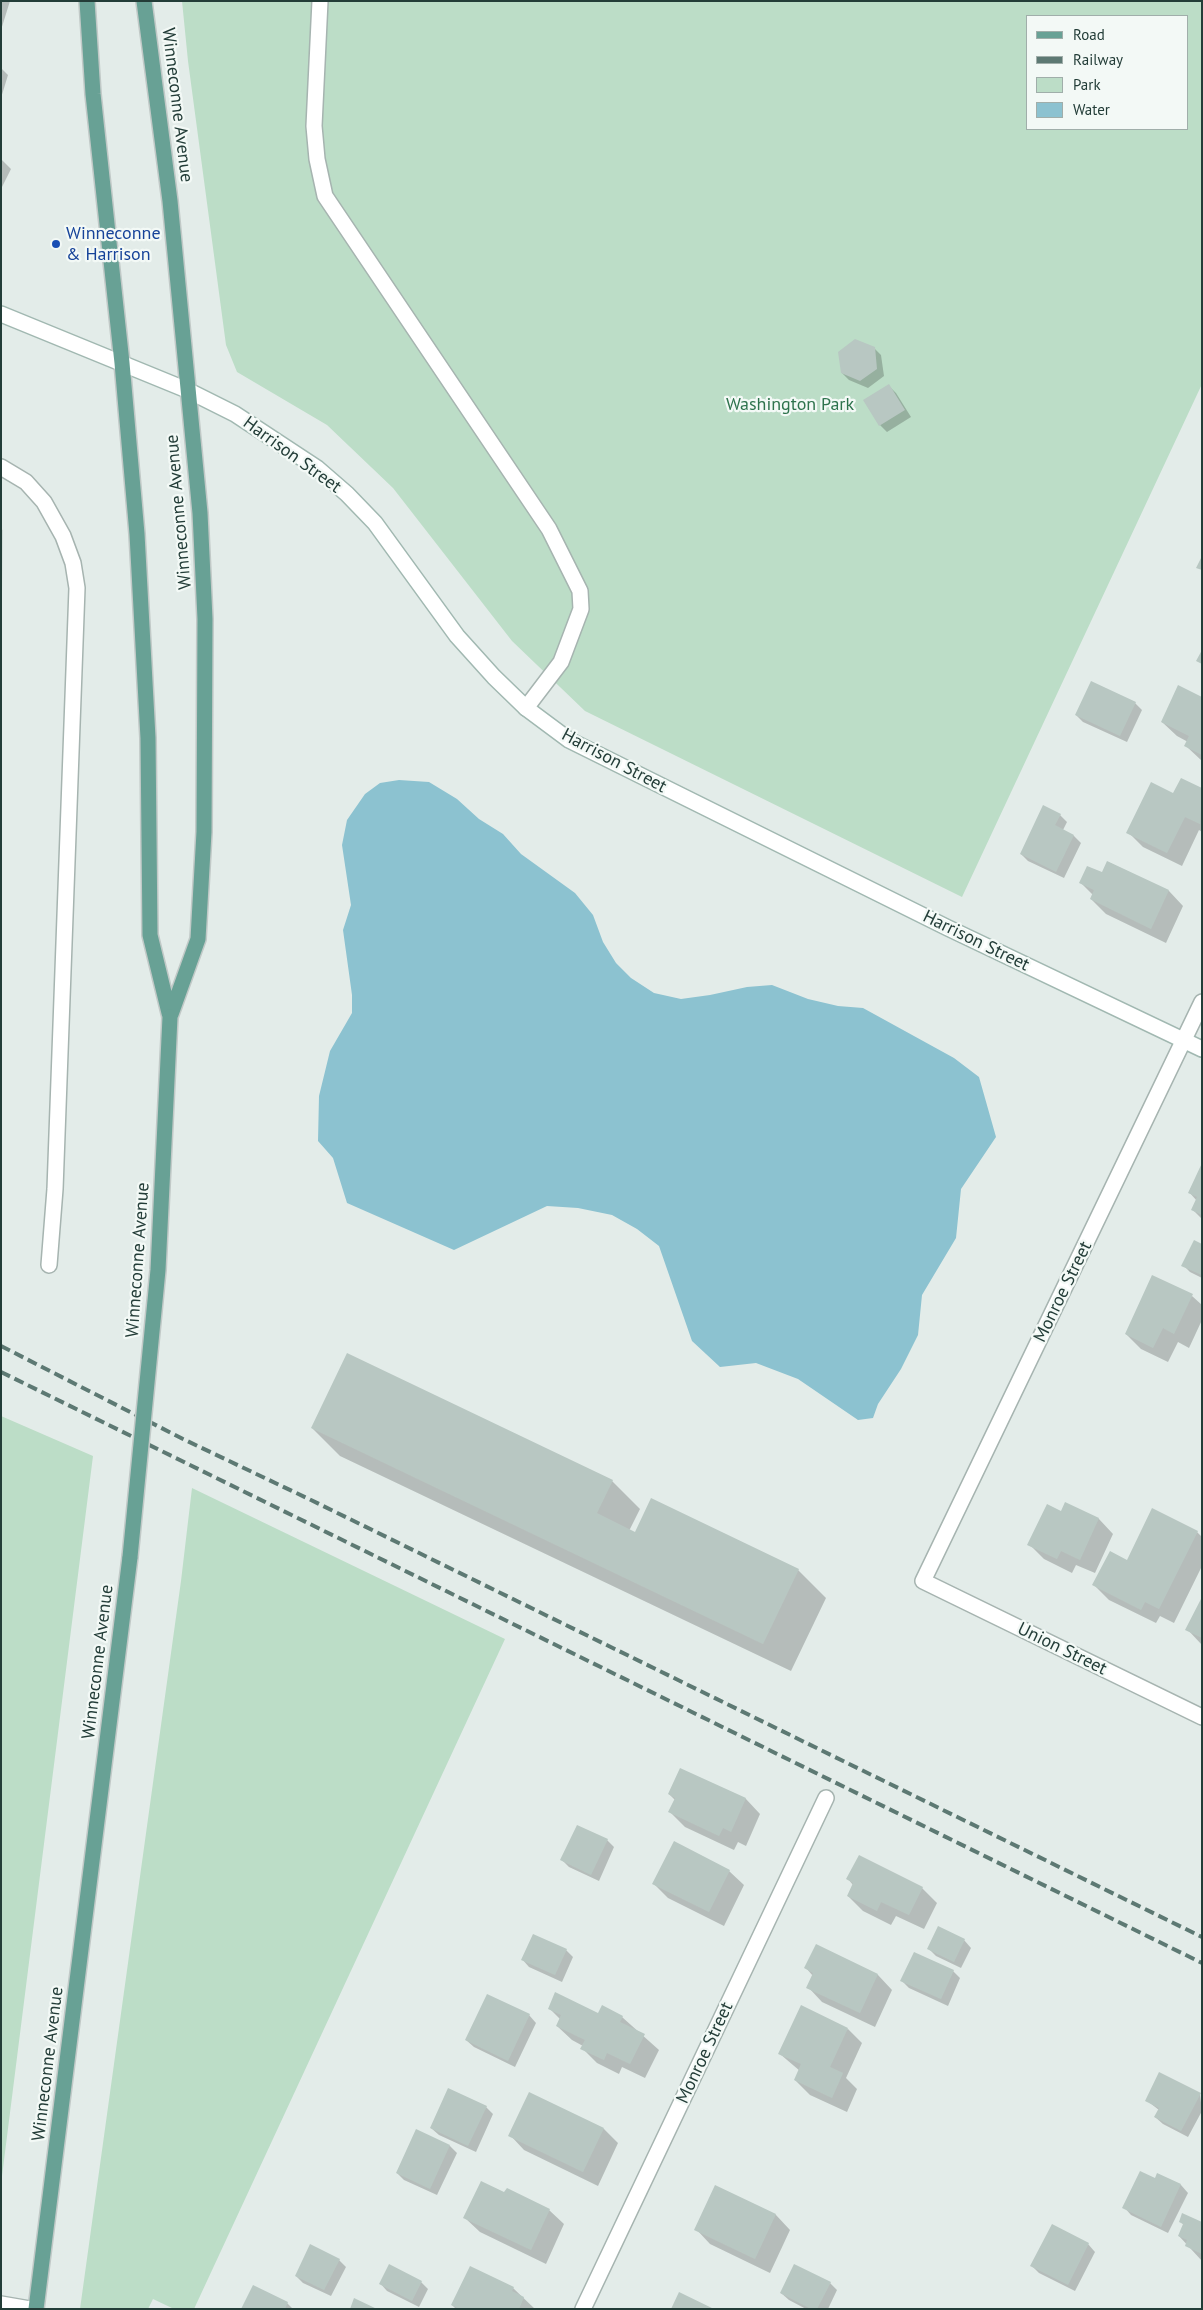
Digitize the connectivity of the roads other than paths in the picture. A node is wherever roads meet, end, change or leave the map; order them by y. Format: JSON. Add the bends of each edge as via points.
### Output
{"nodes":[{"id":1,"x":87,"y":1,"type":"edge"},
{"id":2,"x":144,"y":1,"type":"edge"},
{"id":3,"x":320,"y":1,"type":"edge"},
{"id":4,"x":1,"y":314,"type":"edge"},
{"id":5,"x":122,"y":363,"type":"junction"},
{"id":6,"x":187,"y":390,"type":"junction"},
{"id":7,"x":1,"y":467,"type":"edge"},
{"id":8,"x":526,"y":708,"type":"junction"},
{"id":9,"x":1202,"y":1002,"type":"edge"},
{"id":10,"x":170,"y":1017,"type":"junction"},
{"id":11,"x":1184,"y":1040,"type":"junction"},
{"id":12,"x":1202,"y":1049,"type":"edge"},
{"id":13,"x":50,"y":1265,"type":"dead end"},
{"id":14,"x":922,"y":1581,"type":"joint"},
{"id":15,"x":1202,"y":1717,"type":"edge"},
{"id":16,"x":826,"y":1798,"type":"dead end"},
{"id":17,"x":1,"y":2304,"type":"edge"},
{"id":18,"x":30,"y":2309,"type":"edge"},
{"id":19,"x":36,"y":2309,"type":"edge"},
{"id":20,"x":583,"y":2309,"type":"edge"}],
"edges":[{"from":1,"to":5,"type":"main road","name":"Winneconne Avenue","via":[[93,94]]},
{"from":2,"to":6,"type":"main road","name":"Winneconne Avenue","via":[[170,201]]},
{"from":3,"to":8,"type":"street","via":[[314,126],[325,196],[549,529],[580,591],[581,609],[561,662]]},
{"from":4,"to":5,"type":"street","name":"Harrison Street"},
{"from":5,"to":6,"type":"street","name":"Harrison Street"},
{"from":5,"to":10,"type":"main road","name":"Winneconne Avenue","via":[[148,738],[150,934]]},
{"from":6,"to":8,"type":"street","name":"Harrison Street","via":[[235,414],[318,468],[347,494],[375,524],[457,636]]},
{"from":6,"to":10,"type":"main road","name":"Winneconne Avenue","via":[[203,567],[204,832],[198,939]]},
{"from":7,"to":13,"type":"street","via":[[26,482],[44,502],[63,536],[73,563],[77,588]]},
{"from":8,"to":11,"type":"street","name":"Harrison Street","via":[[577,744],[948,928]]},
{"from":9,"to":11,"type":"street","name":"Monroe Street"},
{"from":10,"to":19,"type":"main road","name":"Winneconne Avenue","bridge":true,"via":[[158,1270],[130,1557]]},
{"from":11,"to":12,"type":"street","name":"Harrison Street"},
{"from":11,"to":14,"type":"street","name":"Monroe Street"},
{"from":14,"to":15,"type":"street","name":"Union Street"},
{"from":16,"to":20,"type":"street","name":"Monroe Street"},
{"from":17,"to":18,"type":"street"}]}
